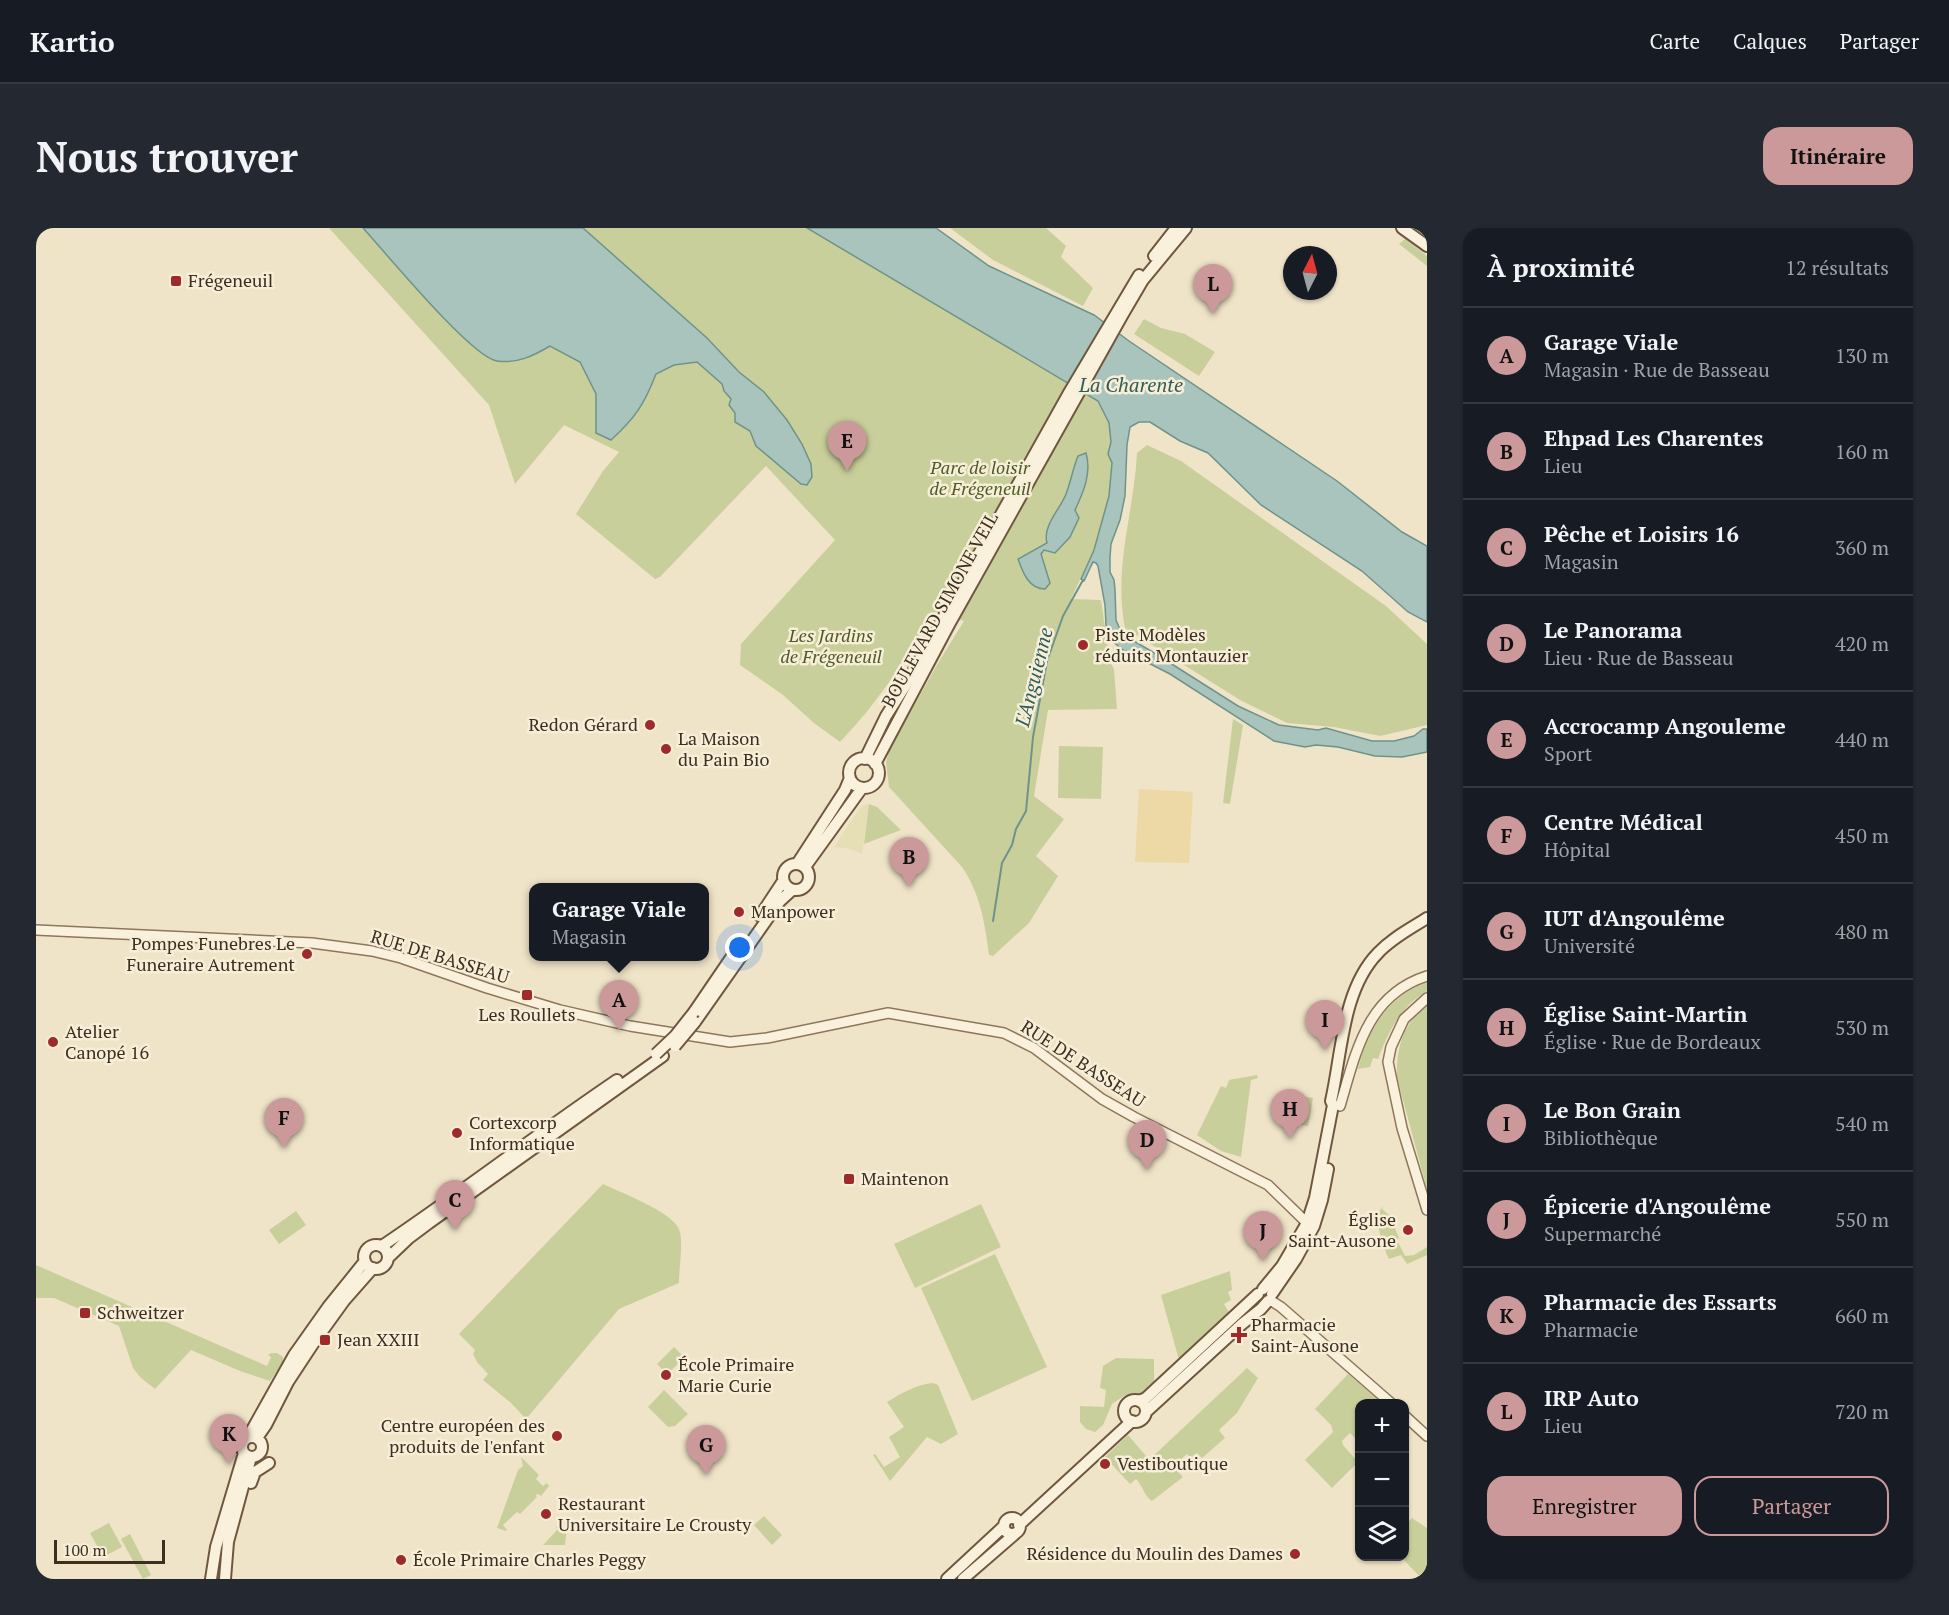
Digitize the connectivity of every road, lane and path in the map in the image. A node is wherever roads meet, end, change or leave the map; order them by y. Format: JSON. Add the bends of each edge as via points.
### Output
{"nodes":[{"id":1,"x":1176,"y":228,"type":"edge"},
{"id":2,"x":1186,"y":228,"type":"edge"},
{"id":3,"x":1403,"y":228,"type":"edge"},
{"id":4,"x":1427,"y":246,"type":"edge"},
{"id":5,"x":1120,"y":312,"type":"junction"},
{"id":6,"x":870,"y":762,"type":"junction"},
{"id":7,"x":850,"y":778,"type":"junction"},
{"id":8,"x":862,"y":788,"type":"junction"},
{"id":9,"x":801,"y":866,"type":"junction"},
{"id":10,"x":783,"y":881,"type":"junction"},
{"id":11,"x":792,"y":890,"type":"junction"},
{"id":12,"x":1427,"y":918,"type":"edge"},
{"id":13,"x":36,"y":930,"type":"edge"},
{"id":14,"x":1427,"y":976,"type":"edge"},
{"id":15,"x":1427,"y":998,"type":"edge"},
{"id":16,"x":695,"y":1017,"type":"junction"},
{"id":17,"x":660,"y":1055,"type":"junction"},
{"id":18,"x":1340,"y":1087,"type":"junction"},
{"id":19,"x":1427,"y":1210,"type":"edge"},
{"id":20,"x":1307,"y":1223,"type":"junction"},
{"id":21,"x":382,"y":1246,"type":"junction"},
{"id":22,"x":388,"y":1258,"type":"junction"},
{"id":23,"x":369,"y":1265,"type":"junction"},
{"id":24,"x":1266,"y":1295,"type":"junction"},
{"id":25,"x":1386,"y":1399,"type":"edge"},
{"id":26,"x":1139,"y":1401,"type":"junction"},
{"id":27,"x":1146,"y":1412,"type":"junction"},
{"id":28,"x":1129,"y":1418,"type":"junction"},
{"id":29,"x":1409,"y":1420,"type":"edge"},
{"id":30,"x":1427,"y":1436,"type":"edge"},
{"id":31,"x":252,"y":1438,"type":"junction"},
{"id":32,"x":247,"y":1455,"type":"junction"},
{"id":33,"x":269,"y":1463,"type":"dead end"},
{"id":34,"x":236,"y":1516,"type":"junction"},
{"id":35,"x":1017,"y":1526,"type":"junction"},
{"id":36,"x":211,"y":1579,"type":"edge"},
{"id":37,"x":225,"y":1579,"type":"edge"},
{"id":38,"x":948,"y":1579,"type":"edge"},
{"id":39,"x":963,"y":1579,"type":"edge"}],
"edges":[{"from":1,"to":5,"type":"main road","name":"BOULEVARD SIMONE VEIL","via":[[1135,281]]},
{"from":2,"to":5,"type":"main road","name":"BOULEVARD SIMONE VEIL"},
{"from":3,"to":4,"type":"main road"},
{"from":5,"to":6,"type":"main road","name":"BOULEVARD SIMONE VEIL","via":[[886,716]]},
{"from":6,"to":7,"type":"main road","via":[[853,764]]},
{"from":6,"to":8,"type":"main road","via":[[878,773],[876,782]]},
{"from":7,"to":8,"type":"main road"},
{"from":7,"to":9,"type":"main road"},
{"from":8,"to":9,"type":"main road"},
{"from":9,"to":10,"type":"main road","via":[[790,865]]},
{"from":9,"to":11,"type":"main road","via":[[809,873],[807,885]]},
{"from":10,"to":11,"type":"main road"},
{"from":10,"to":16,"type":"main road"},
{"from":11,"to":16,"type":"main road"},
{"from":12,"to":18,"type":"main road","via":[[1396,937],[1363,971],[1349,1006]]},
{"from":13,"to":20,"type":"street","name":"RUE DE BASSEAU","via":[[312,943],[372,951],[560,1010],[730,1042],[767,1038],[881,1013],[1004,1032],[1034,1048],[1134,1118],[1268,1185]]},
{"from":14,"to":18,"type":"street","via":[[1398,989],[1378,1009]]},
{"from":15,"to":19,"type":"street","via":[[1404,1019],[1388,1062],[1402,1128]]},
{"from":16,"to":17,"type":"main road","bridge":true,"via":[[687,1034]]},
{"from":17,"to":21,"type":"main road","via":[[555,1122]]},
{"from":17,"to":22,"type":"main road","via":[[429,1223]]},
{"from":18,"to":20,"type":"main road"},
{"from":18,"to":24,"type":"main road","via":[[1340,1106],[1318,1215],[1306,1242]]},
{"from":20,"to":24,"type":"main road"},
{"from":21,"to":22,"type":"main road"},
{"from":21,"to":23,"type":"main road","via":[[369,1248],[365,1254]]},
{"from":22,"to":23,"type":"main road","via":[[383,1267]]},
{"from":23,"to":31,"type":"main road","via":[[288,1382],[266,1425]]},
{"from":24,"to":25,"type":"street"},
{"from":24,"to":26,"type":"main road"},
{"from":24,"to":27,"type":"main road","via":[[1261,1310]]},
{"from":26,"to":27,"type":"main road"},
{"from":26,"to":28,"type":"main road","via":[[1127,1404]]},
{"from":27,"to":28,"type":"main road","via":[[1141,1420]]},
{"from":28,"to":35,"type":"main road"},
{"from":29,"to":30,"type":"street"},
{"from":31,"to":32,"type":"main road","via":[[242,1443]]},
{"from":31,"to":32,"type":"main road","via":[[261,1442],[261,1449],[258,1454]]},
{"from":32,"to":34,"type":"main road"},
{"from":32,"to":36,"type":"main road","via":[[216,1547]]},
{"from":33,"to":34,"type":"main road","via":[[255,1472]]},
{"from":34,"to":37,"type":"main road","via":[[228,1542]]},
{"from":35,"to":38,"type":"main road","via":[[1009,1520]]},
{"from":35,"to":39,"type":"main road"}]}
